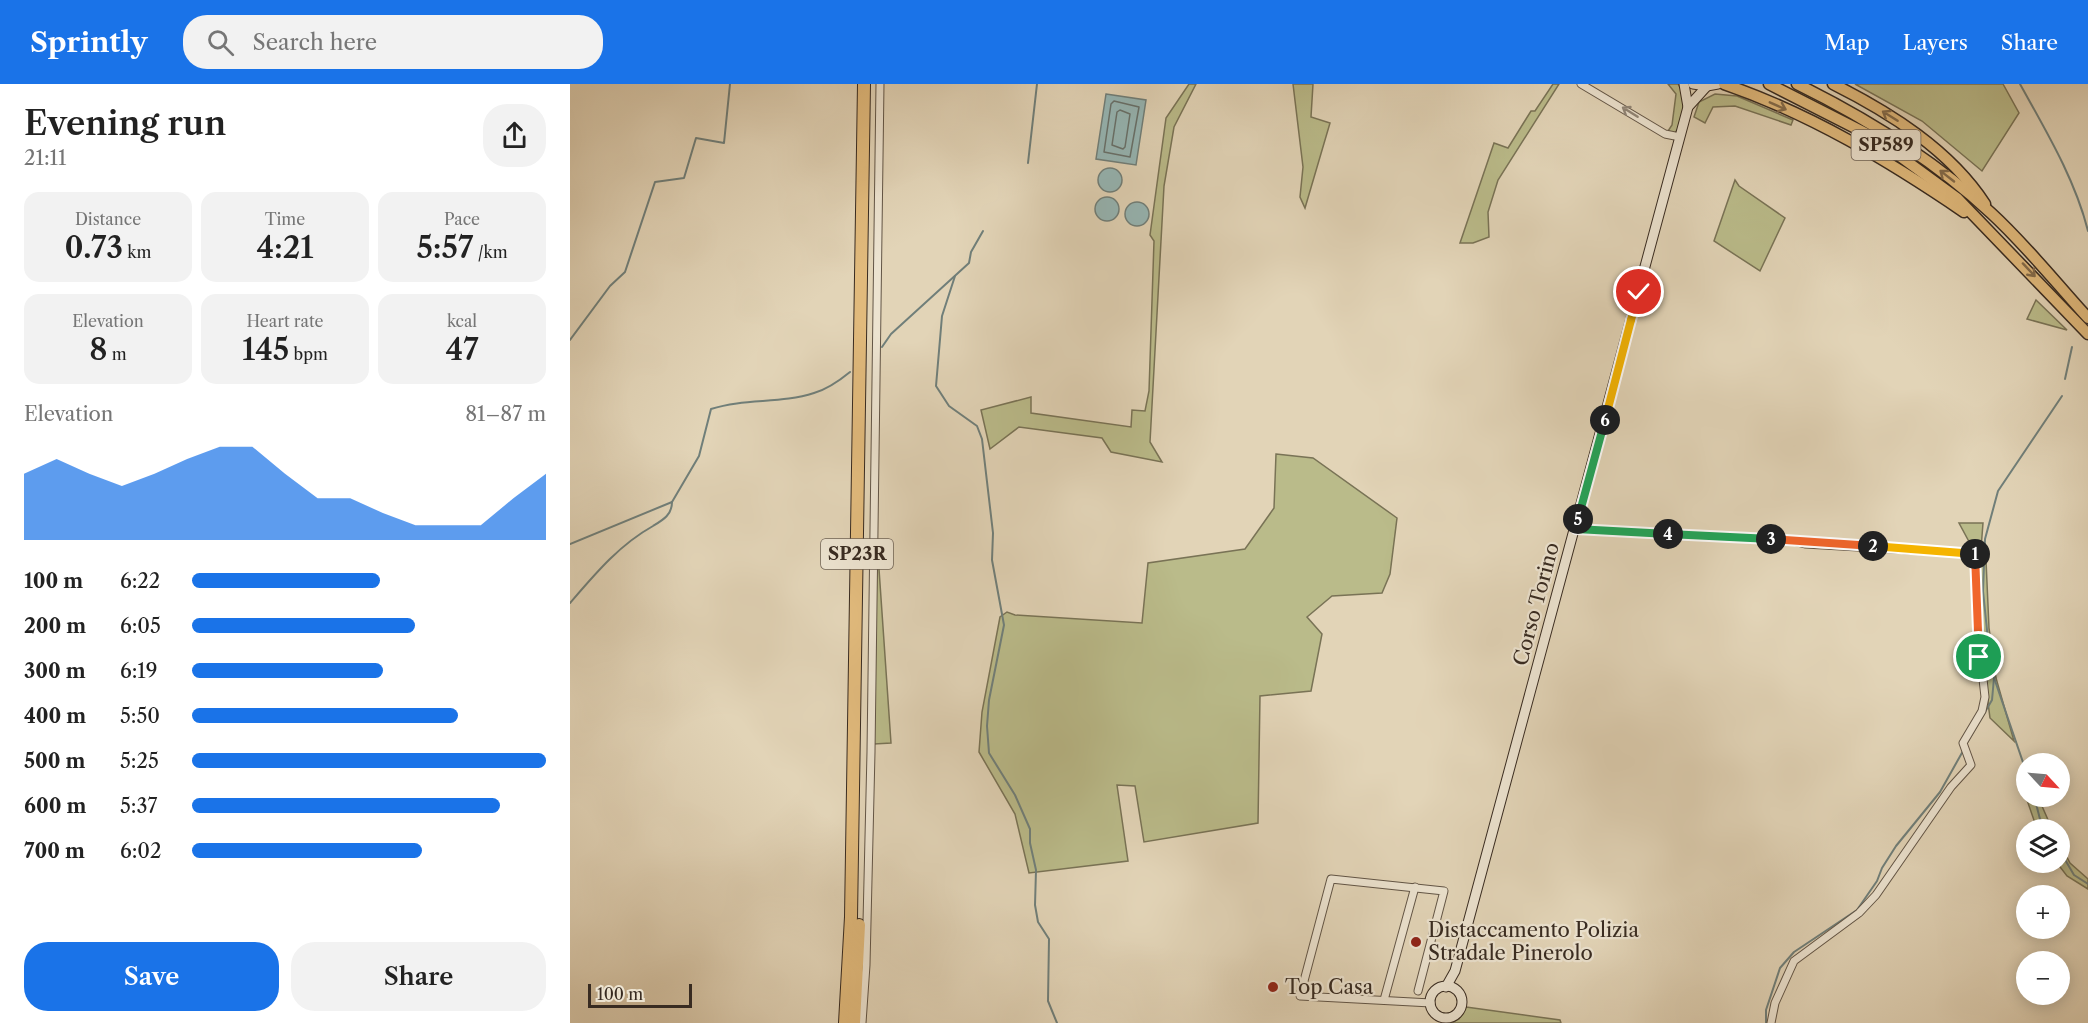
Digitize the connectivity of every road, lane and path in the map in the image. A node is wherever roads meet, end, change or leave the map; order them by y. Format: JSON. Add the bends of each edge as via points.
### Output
{"nodes":[{"id":1,"x":864,"y":84,"type":"edge"},
{"id":2,"x":871,"y":84,"type":"edge"},
{"id":3,"x":880,"y":84,"type":"edge"},
{"id":4,"x":1581,"y":84,"type":"edge"},
{"id":5,"x":1684,"y":84,"type":"edge"},
{"id":6,"x":1693,"y":84,"type":"edge"},
{"id":7,"x":1718,"y":84,"type":"edge"},
{"id":8,"x":1724,"y":84,"type":"edge"},
{"id":9,"x":1768,"y":84,"type":"edge"},
{"id":10,"x":1797,"y":84,"type":"edge"},
{"id":11,"x":1833,"y":84,"type":"edge"},
{"id":12,"x":1707,"y":86,"type":"junction"},
{"id":13,"x":1688,"y":107,"type":"junction"},
{"id":14,"x":1680,"y":137,"type":"junction"},
{"id":15,"x":1992,"y":214,"type":"junction"},
{"id":16,"x":1988,"y":228,"type":"junction"},
{"id":17,"x":2088,"y":318,"type":"edge"},
{"id":18,"x":2088,"y":334,"type":"edge"},
{"id":19,"x":1576,"y":529,"type":"junction"},
{"id":20,"x":1415,"y":887,"type":"junction"},
{"id":21,"x":1455,"y":971,"type":"junction"},
{"id":22,"x":1446,"y":987,"type":"junction"},
{"id":23,"x":1418,"y":991,"type":"dead end"},
{"id":24,"x":1457,"y":991,"type":"junction"},
{"id":25,"x":1384,"y":1000,"type":"junction"},
{"id":26,"x":1431,"y":1003,"type":"junction"},
{"id":27,"x":1442,"y":1020,"type":"edge"},
{"id":28,"x":845,"y":1023,"type":"edge"},
{"id":29,"x":854,"y":1023,"type":"edge"},
{"id":30,"x":862,"y":1023,"type":"edge"},
{"id":31,"x":1771,"y":1023,"type":"edge"}],
"edges":[{"from":1,"to":28,"type":"highway","number":"SP23R","via":[[851,917]]},
{"from":2,"to":29,"type":"highway","number":"SP23R","via":[[860,891]]},
{"from":3,"to":30,"type":"street","via":[[870,775]]},
{"from":14,"to":4,"type":"street","one_way":true,"via":[[1665,134]]},
{"from":5,"to":13,"type":"main road"},
{"from":6,"to":12,"type":"main road"},
{"from":7,"to":12,"type":"main road"},
{"from":8,"to":16,"type":"main road","one_way":true,"via":[[1866,149]]},
{"from":9,"to":16,"type":"main road","number":"SP589","via":[[1875,138],[1957,198]]},
{"from":15,"to":10,"type":"main road","number":"SP589","one_way":true,"via":[[1909,147]]},
{"from":15,"to":11,"type":"main road","one_way":true,"via":[[1977,190],[1921,138]]},
{"from":12,"to":13,"type":"main road"},
{"from":13,"to":14,"type":"main road","name":"Corso Torino"},
{"from":14,"to":19,"type":"main road","name":"Corso Torino"},
{"from":15,"to":17,"type":"main road","number":"SP589"},
{"from":16,"to":18,"type":"main road","number":"SP589","one_way":true},
{"from":19,"to":21,"type":"main road","name":"Corso Torino"},
{"from":19,"to":31,"type":"street","via":[[1978,554],[1978,635],[1984,697],[1982,711],[1964,747],[1971,765],[1951,787],[1876,895],[1859,913],[1794,961],[1775,1003]]},
{"from":20,"to":23,"type":"street","via":[[1445,892]]},
{"from":20,"to":25,"type":"street"},
{"from":20,"to":25,"type":"street","via":[[1331,879],[1300,996]]},
{"from":21,"to":22,"type":"main road"},
{"from":21,"to":24,"type":"main road"},
{"from":22,"to":24,"type":"main road"},
{"from":22,"to":26,"type":"main road","via":[[1436,991]]},
{"from":24,"to":27,"type":"main road","via":[[1462,999],[1461,1009]]},
{"from":25,"to":26,"type":"street"},
{"from":26,"to":27,"type":"main road"}]}
